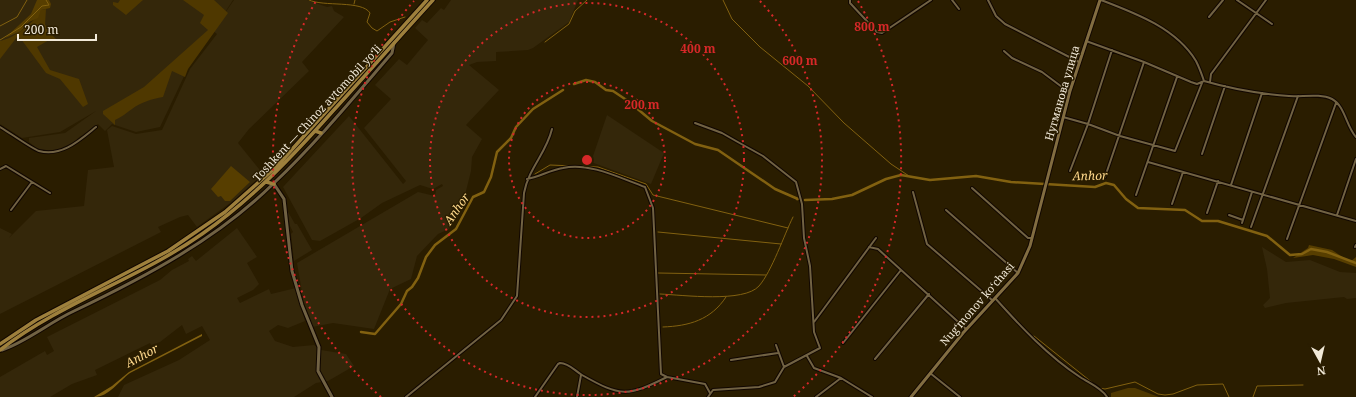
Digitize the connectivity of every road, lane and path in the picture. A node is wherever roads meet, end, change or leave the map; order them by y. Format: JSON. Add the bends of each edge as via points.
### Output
{"nodes":[{"id":1,"x":427,"y":0,"type":"edge"},
{"id":2,"x":433,"y":0,"type":"edge"},
{"id":3,"x":850,"y":0,"type":"edge"},
{"id":4,"x":931,"y":0,"type":"edge"},
{"id":5,"x":952,"y":0,"type":"edge"},
{"id":6,"x":988,"y":0,"type":"edge"},
{"id":7,"x":1100,"y":0,"type":"edge"},
{"id":8,"x":1223,"y":0,"type":"edge"},
{"id":9,"x":1237,"y":0,"type":"edge"},
{"id":10,"x":1266,"y":0,"type":"edge"},
{"id":11,"x":959,"y":9,"type":"dead end"},
{"id":12,"x":1256,"y":13,"type":"junction"},
{"id":13,"x":1209,"y":17,"type":"dead end"},
{"id":14,"x":1272,"y":24,"type":"dead end"},
{"id":15,"x":1086,"y":41,"type":"junction"},
{"id":16,"x":394,"y":43,"type":"junction"},
{"id":17,"x":1112,"y":50,"type":"junction"},
{"id":18,"x":1004,"y":51,"type":"dead end"},
{"id":19,"x":1079,"y":62,"type":"junction"},
{"id":20,"x":1144,"y":62,"type":"junction"},
{"id":21,"x":1177,"y":77,"type":"junction"},
{"id":22,"x":1203,"y":82,"type":"junction"},
{"id":23,"x":1210,"y":83,"type":"junction"},
{"id":24,"x":1225,"y":86,"type":"junction"},
{"id":25,"x":347,"y":88,"type":"junction"},
{"id":26,"x":1070,"y":91,"type":"junction"},
{"id":27,"x":1262,"y":93,"type":"junction"},
{"id":28,"x":349,"y":94,"type":"junction"},
{"id":29,"x":1298,"y":96,"type":"junction"},
{"id":30,"x":352,"y":98,"type":"junction"},
{"id":31,"x":1336,"y":103,"type":"junction"},
{"id":32,"x":1063,"y":117,"type":"junction"},
{"id":33,"x":695,"y":123,"type":"dead end"},
{"id":34,"x":1088,"y":124,"type":"junction"},
{"id":35,"x":96,"y":126,"type":"dead end"},
{"id":36,"x":0,"y":127,"type":"edge"},
{"id":37,"x":552,"y":129,"type":"dead end"},
{"id":38,"x":315,"y":132,"type":"junction"},
{"id":39,"x":321,"y":133,"type":"junction"},
{"id":40,"x":1120,"y":136,"type":"junction"},
{"id":41,"x":1356,"y":137,"type":"edge"},
{"id":42,"x":1153,"y":146,"type":"junction"},
{"id":43,"x":1202,"y":154,"type":"dead end"},
{"id":44,"x":1356,"y":159,"type":"edge"},
{"id":45,"x":1148,"y":162,"type":"junction"},
{"id":46,"x":0,"y":169,"type":"edge"},
{"id":47,"x":1070,"y":171,"type":"dead end"},
{"id":48,"x":1183,"y":172,"type":"junction"},
{"id":49,"x":1105,"y":177,"type":"dead end"},
{"id":50,"x":527,"y":179,"type":"junction"},
{"id":51,"x":32,"y":182,"type":"junction"},
{"id":52,"x":266,"y":182,"type":"junction"},
{"id":53,"x":1218,"y":182,"type":"junction"},
{"id":54,"x":274,"y":184,"type":"junction"},
{"id":55,"x":1231,"y":185,"type":"junction"},
{"id":56,"x":972,"y":188,"type":"dead end"},
{"id":57,"x":1044,"y":191,"type":"joint"},
{"id":58,"x":913,"y":192,"type":"dead end"},
{"id":59,"x":1252,"y":192,"type":"junction"},
{"id":60,"x":50,"y":193,"type":"dead end"},
{"id":61,"x":1136,"y":195,"type":"dead end"},
{"id":62,"x":1263,"y":195,"type":"junction"},
{"id":63,"x":1172,"y":204,"type":"dead end"},
{"id":64,"x":1299,"y":205,"type":"junction"},
{"id":65,"x":11,"y":210,"type":"dead end"},
{"id":66,"x":946,"y":210,"type":"dead end"},
{"id":67,"x":1207,"y":213,"type":"dead end"},
{"id":68,"x":1229,"y":215,"type":"dead end"},
{"id":69,"x":1337,"y":215,"type":"junction"},
{"id":70,"x":1243,"y":220,"type":"junction"},
{"id":71,"x":1356,"y":221,"type":"edge"},
{"id":72,"x":1242,"y":223,"type":"dead end"},
{"id":73,"x":1251,"y":227,"type":"dead end"},
{"id":74,"x":876,"y":238,"type":"dead end"},
{"id":75,"x":1032,"y":238,"type":"junction"},
{"id":76,"x":1287,"y":239,"type":"dead end"},
{"id":77,"x":869,"y":247,"type":"junction"},
{"id":78,"x":901,"y":270,"type":"junction"},
{"id":79,"x":1018,"y":273,"type":"junction"},
{"id":80,"x":928,"y":294,"type":"junction"},
{"id":81,"x":993,"y":299,"type":"junction"},
{"id":82,"x":45,"y":320,"type":"junction"},
{"id":83,"x":813,"y":323,"type":"junction"},
{"id":84,"x":42,"y":328,"type":"junction"},
{"id":85,"x":966,"y":329,"type":"junction"},
{"id":86,"x":843,"y":343,"type":"dead end"},
{"id":87,"x":0,"y":344,"type":"edge"},
{"id":88,"x":776,"y":345,"type":"dead end"},
{"id":89,"x":0,"y":350,"type":"edge"},
{"id":90,"x":778,"y":353,"type":"junction"},
{"id":91,"x":807,"y":356,"type":"junction"},
{"id":92,"x":875,"y":359,"type":"dead end"},
{"id":93,"x":731,"y":360,"type":"dead end"},
{"id":94,"x":784,"y":367,"type":"junction"},
{"id":95,"x":930,"y":373,"type":"junction"},
{"id":96,"x":581,"y":375,"type":"junction"},
{"id":97,"x":667,"y":377,"type":"junction"},
{"id":98,"x":841,"y":378,"type":"junction"},
{"id":99,"x":710,"y":393,"type":"junction"},
{"id":100,"x":332,"y":397,"type":"edge"},
{"id":101,"x":406,"y":397,"type":"edge"},
{"id":102,"x":535,"y":397,"type":"edge"},
{"id":103,"x":577,"y":397,"type":"edge"},
{"id":104,"x":708,"y":397,"type":"edge"},
{"id":105,"x":816,"y":397,"type":"edge"},
{"id":106,"x":872,"y":397,"type":"edge"},
{"id":107,"x":911,"y":397,"type":"edge"},
{"id":108,"x":960,"y":397,"type":"edge"},
{"id":109,"x":1107,"y":397,"type":"edge"}],
"edges":[{"from":1,"to":25,"type":"highway","name":"Toshkent — Chinoz avtomobil yoʻli"},
{"from":2,"to":16,"type":"highway","name":"Toshkent — Chinoz avtomobil yoʻli"},
{"from":3,"to":4,"type":"street","via":[[877,32],[882,33]]},
{"from":5,"to":11,"type":"street"},
{"from":6,"to":19,"type":"street","via":[[996,16],[1005,24]]},
{"from":7,"to":15,"type":"main road","name":"Нугманова улица"},
{"from":7,"to":22,"type":"street","via":[[1153,22],[1178,41],[1196,61]]},
{"from":8,"to":13,"type":"street"},
{"from":9,"to":12,"type":"street"},
{"from":10,"to":12,"type":"street"},
{"from":12,"to":14,"type":"street"},
{"from":12,"to":23,"type":"street","via":[[1212,74]]},
{"from":15,"to":17,"type":"street"},
{"from":15,"to":19,"type":"main road","name":"Нугманова улица"},
{"from":16,"to":28,"type":"highway","name":"Toshkent — Chinoz avtomobil yoʻli"},
{"from":16,"to":30,"type":"street","via":[[392,53]]},
{"from":17,"to":20,"type":"street"},
{"from":17,"to":34,"type":"street"},
{"from":18,"to":26,"type":"street"},
{"from":19,"to":26,"type":"main road","name":"Нугманова улица"},
{"from":20,"to":21,"type":"street"},
{"from":20,"to":40,"type":"street"},
{"from":21,"to":22,"type":"street","via":[[1191,82]]},
{"from":21,"to":42,"type":"street"},
{"from":22,"to":23,"type":"street"},
{"from":22,"to":42,"type":"street","via":[[1177,149],[1172,152]]},
{"from":23,"to":24,"type":"street"},
{"from":24,"to":27,"type":"street"},
{"from":24,"to":43,"type":"street"},
{"from":25,"to":28,"type":"highway"},
{"from":25,"to":87,"type":"highway","name":"Toshkent — Chinoz avtomobil yoʻli","via":[[277,166],[205,227],[146,264],[36,320]]},
{"from":26,"to":32,"type":"main road","name":"Нугманова улица"},
{"from":27,"to":29,"type":"street"},
{"from":27,"to":55,"type":"street"},
{"from":28,"to":30,"type":"street"},
{"from":28,"to":38,"type":"highway","name":"Toshkent — Chinoz avtomobil yoʻli"},
{"from":29,"to":31,"type":"street","via":[[1317,96],[1332,99]]},
{"from":29,"to":62,"type":"street"},
{"from":30,"to":39,"type":"street"},
{"from":31,"to":41,"type":"street"},
{"from":31,"to":64,"type":"street"},
{"from":32,"to":34,"type":"street"},
{"from":32,"to":57,"type":"main road","name":"Нугманова улица"},
{"from":33,"to":83,"type":"street","via":[[722,133],[762,156],[796,182],[802,204],[804,238],[810,266]]},
{"from":34,"to":40,"type":"street"},
{"from":34,"to":47,"type":"street"},
{"from":35,"to":36,"type":"street","via":[[75,144],[60,151],[39,152]]},
{"from":37,"to":50,"type":"street","via":[[548,144]]},
{"from":38,"to":39,"type":"highway"},
{"from":38,"to":52,"type":"highway","name":"Toshkent — Chinoz avtomobil yoʻli"},
{"from":39,"to":54,"type":"street"},
{"from":40,"to":42,"type":"street"},
{"from":40,"to":49,"type":"street"},
{"from":42,"to":45,"type":"street"},
{"from":44,"to":69,"type":"street"},
{"from":45,"to":48,"type":"street"},
{"from":45,"to":61,"type":"street"},
{"from":46,"to":51,"type":"street","via":[[6,166]]},
{"from":48,"to":53,"type":"street"},
{"from":48,"to":63,"type":"street"},
{"from":50,"to":97,"type":"street","via":[[564,167],[574,167],[596,170],[645,187],[653,208],[661,374]]},
{"from":50,"to":101,"type":"street","via":[[517,296],[501,320]]},
{"from":51,"to":60,"type":"street"},
{"from":51,"to":65,"type":"street"},
{"from":52,"to":54,"type":"highway"},
{"from":52,"to":82,"type":"highway","name":"Toshkent — Chinoz avtomobil yoʻli","via":[[230,214],[185,245],[148,268]]},
{"from":53,"to":55,"type":"street"},
{"from":53,"to":67,"type":"street"},
{"from":54,"to":84,"type":"street","via":[[232,219],[189,249],[115,292]]},
{"from":54,"to":100,"type":"street","via":[[284,199],[292,271],[319,347],[318,371]]},
{"from":55,"to":59,"type":"street"},
{"from":56,"to":75,"type":"street","via":[[1028,238]]},
{"from":57,"to":75,"type":"main road","name":"Nugʻmonov koʻchasi"},
{"from":58,"to":81,"type":"street","via":[[927,244]]},
{"from":59,"to":62,"type":"street"},
{"from":59,"to":70,"type":"street"},
{"from":62,"to":64,"type":"street"},
{"from":62,"to":73,"type":"street"},
{"from":64,"to":69,"type":"street"},
{"from":64,"to":76,"type":"street"},
{"from":66,"to":79,"type":"street"},
{"from":68,"to":70,"type":"street"},
{"from":69,"to":71,"type":"street"},
{"from":70,"to":72,"type":"street"},
{"from":74,"to":77,"type":"street"},
{"from":75,"to":79,"type":"main road","name":"Nugʻmonov koʻchasi"},
{"from":77,"to":78,"type":"street","via":[[878,249]]},
{"from":77,"to":83,"type":"street"},
{"from":78,"to":80,"type":"street"},
{"from":78,"to":86,"type":"street"},
{"from":79,"to":81,"type":"main road","name":"Nugʻmonov koʻchasi"},
{"from":80,"to":85,"type":"street"},
{"from":80,"to":92,"type":"street"},
{"from":81,"to":85,"type":"main road","name":"Nugʻmonov koʻchasi"},
{"from":81,"to":109,"type":"street","via":[[1028,335]]},
{"from":82,"to":84,"type":"street"},
{"from":82,"to":89,"type":"highway","name":"Toshkent — Chinoz avtomobil yoʻli"},
{"from":83,"to":91,"type":"street","via":[[820,348]]},
{"from":84,"to":89,"type":"street","via":[[18,343]]},
{"from":85,"to":95,"type":"main road","name":"Nugʻmonov koʻchasi"},
{"from":88,"to":90,"type":"street"},
{"from":90,"to":93,"type":"street"},
{"from":90,"to":94,"type":"street"},
{"from":91,"to":94,"type":"street"},
{"from":91,"to":98,"type":"street","via":[[814,368]]},
{"from":94,"to":99,"type":"street","via":[[775,382],[759,387],[713,390]]},
{"from":95,"to":107,"type":"main road","name":"Nugʻmonov koʻchasi"},
{"from":95,"to":108,"type":"street"},
{"from":96,"to":97,"type":"street","via":[[612,392],[623,395],[641,392]]},
{"from":96,"to":102,"type":"street","via":[[566,364],[559,363]]},
{"from":96,"to":103,"type":"street"},
{"from":97,"to":99,"type":"street","via":[[705,384]]},
{"from":98,"to":105,"type":"street"},
{"from":98,"to":106,"type":"street"},
{"from":99,"to":104,"type":"street"}]}
